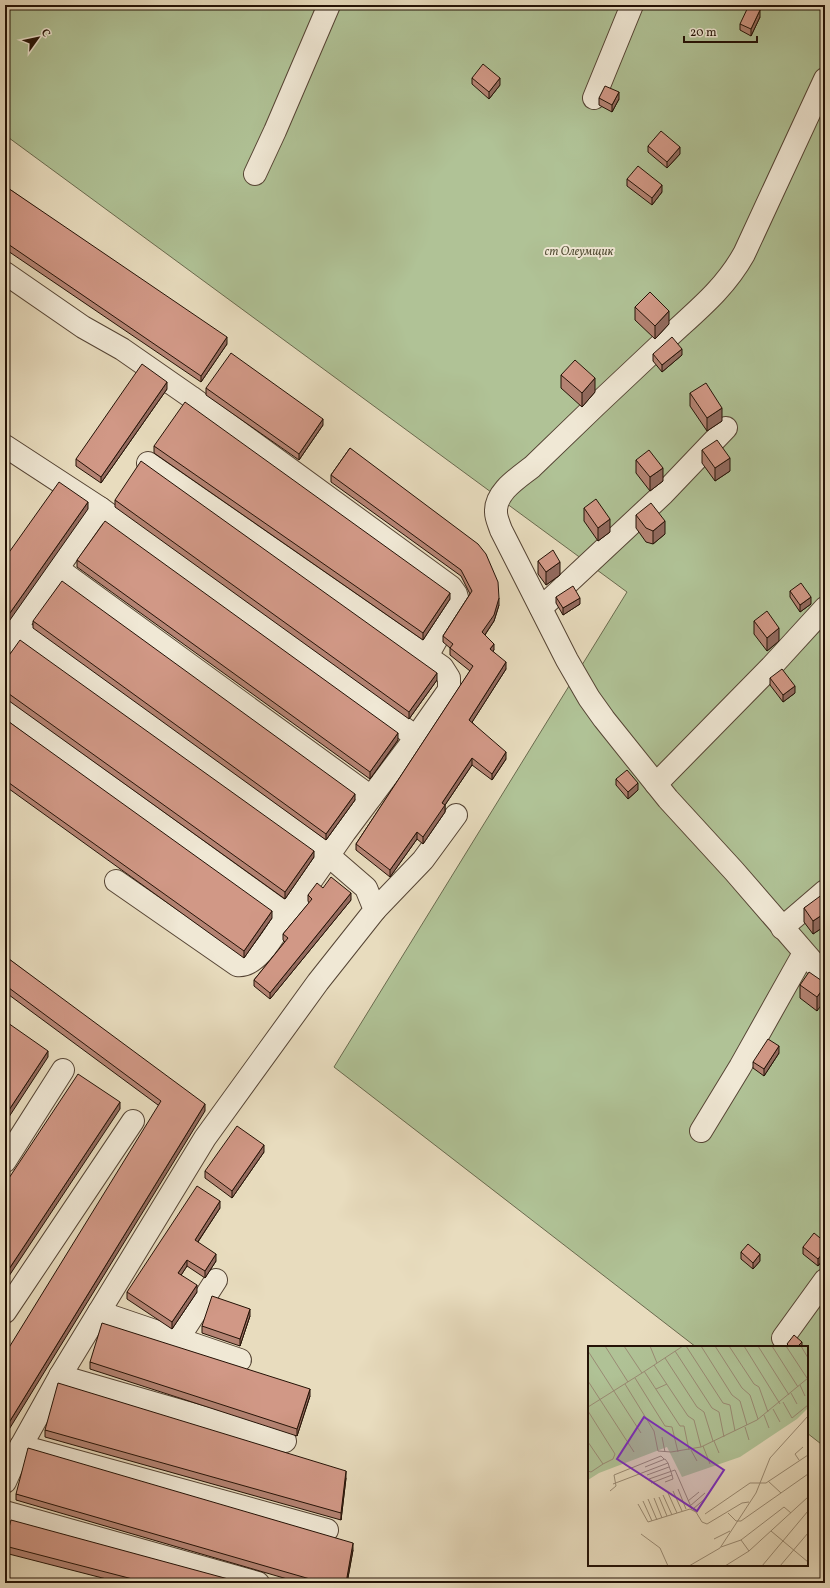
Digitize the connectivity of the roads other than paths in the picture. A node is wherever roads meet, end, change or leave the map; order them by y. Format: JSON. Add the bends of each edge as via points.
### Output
{"nodes":[{"id":1,"x":329,"y":5,"type":"edge"},
{"id":2,"x":632,"y":5,"type":"edge"},
{"id":3,"x":825,"y":79,"type":"edge"},
{"id":4,"x":594,"y":98,"type":"dead end"},
{"id":5,"x":255,"y":174,"type":"dead end"},
{"id":6,"x":5,"y":273,"type":"edge"},
{"id":7,"x":726,"y":428,"type":"dead end"},
{"id":8,"x":5,"y":446,"type":"edge"},
{"id":9,"x":148,"y":463,"type":"dead end"},
{"id":10,"x":100,"y":508,"type":"junction"},
{"id":11,"x":58,"y":569,"type":"junction"},
{"id":12,"x":541,"y":608,"type":"junction"},
{"id":13,"x":825,"y":608,"type":"edge"},
{"id":14,"x":11,"y":635,"type":"edge"},
{"id":15,"x":427,"y":656,"type":"junction"},
{"id":16,"x":5,"y":712,"type":"edge"},
{"id":17,"x":416,"y":737,"type":"junction"},
{"id":18,"x":656,"y":784,"type":"junction"},
{"id":19,"x":371,"y":797,"type":"junction"},
{"id":20,"x":456,"y":815,"type":"dead end"},
{"id":21,"x":329,"y":856,"type":"junction"},
{"id":22,"x":116,"y":881,"type":"dead end"},
{"id":23,"x":825,"y":891,"type":"edge"},
{"id":24,"x":375,"y":910,"type":"junction"},
{"id":25,"x":287,"y":915,"type":"junction"},
{"id":26,"x":782,"y":928,"type":"junction"},
{"id":27,"x":804,"y":953,"type":"junction"},
{"id":28,"x":825,"y":976,"type":"edge"},
{"id":29,"x":63,"y":1070,"type":"dead end"},
{"id":30,"x":133,"y":1121,"type":"dead end"},
{"id":31,"x":701,"y":1131,"type":"dead end"},
{"id":32,"x":5,"y":1161,"type":"edge"},
{"id":33,"x":216,"y":1280,"type":"dead end"},
{"id":34,"x":825,"y":1280,"type":"edge"},
{"id":35,"x":5,"y":1312,"type":"edge"},
{"id":36,"x":99,"y":1312,"type":"junction"},
{"id":37,"x":782,"y":1338,"type":"dead end"},
{"id":38,"x":178,"y":1339,"type":"junction"},
{"id":39,"x":240,"y":1360,"type":"dead end"},
{"id":40,"x":60,"y":1376,"type":"junction"},
{"id":41,"x":285,"y":1441,"type":"dead end"},
{"id":42,"x":21,"y":1446,"type":"junction"},
{"id":43,"x":5,"y":1482,"type":"edge"},
{"id":44,"x":5,"y":1512,"type":"edge"},
{"id":45,"x":327,"y":1530,"type":"dead end"},
{"id":46,"x":258,"y":1583,"type":"edge"}],
"edges":[{"from":1,"to":5,"type":"lane"},
{"from":2,"to":4,"type":"lane"},
{"from":3,"to":12,"type":"lane","via":[[744,254],[718,292],[513,482],[496,504],[495,514],[501,530]]},
{"from":6,"to":15,"type":"lane","via":[[191,397],[451,586],[458,601]]},
{"from":7,"to":12,"type":"lane","via":[[663,494]]},
{"from":8,"to":10,"type":"lane"},
{"from":9,"to":15,"type":"lane"},
{"from":10,"to":11,"type":"lane"},
{"from":10,"to":17,"type":"lane"},
{"from":11,"to":14,"type":"lane"},
{"from":11,"to":19,"type":"lane"},
{"from":12,"to":18,"type":"lane","via":[[589,698]]},
{"from":13,"to":18,"type":"lane"},
{"from":14,"to":21,"type":"lane"},
{"from":15,"to":17,"type":"lane","via":[[446,672],[450,690]]},
{"from":16,"to":25,"type":"lane"},
{"from":17,"to":19,"type":"lane"},
{"from":18,"to":26,"type":"lane"},
{"from":19,"to":21,"type":"lane"},
{"from":20,"to":24,"type":"lane","via":[[423,860]]},
{"from":21,"to":24,"type":"lane","via":[[366,888]]},
{"from":21,"to":25,"type":"lane"},
{"from":22,"to":25,"type":"lane","via":[[242,966],[256,958]]},
{"from":23,"to":26,"type":"lane"},
{"from":24,"to":36,"type":"lane","via":[[318,982],[205,1138]]},
{"from":26,"to":27,"type":"lane"},
{"from":27,"to":28,"type":"lane"},
{"from":27,"to":31,"type":"lane"},
{"from":29,"to":32,"type":"lane"},
{"from":30,"to":35,"type":"lane"},
{"from":33,"to":38,"type":"lane"},
{"from":34,"to":37,"type":"lane"},
{"from":36,"to":38,"type":"lane"},
{"from":36,"to":40,"type":"lane"},
{"from":38,"to":39,"type":"lane"},
{"from":40,"to":41,"type":"lane"},
{"from":40,"to":42,"type":"lane"},
{"from":42,"to":43,"type":"lane"},
{"from":42,"to":45,"type":"lane"},
{"from":44,"to":46,"type":"lane"}]}
